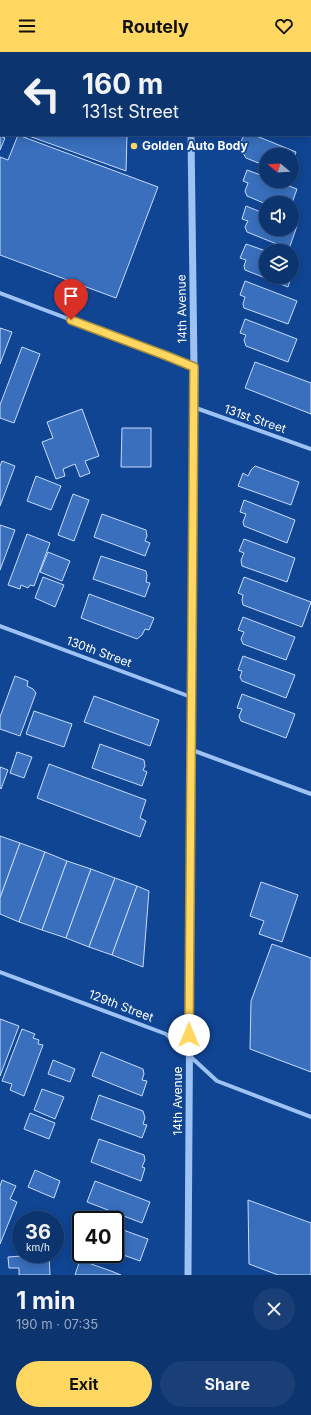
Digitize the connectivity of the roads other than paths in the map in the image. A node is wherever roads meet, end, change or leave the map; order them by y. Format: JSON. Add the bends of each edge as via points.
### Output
{"nodes":[{"id":1,"x":191,"y":136,"type":"edge"},
{"id":2,"x":0,"y":294,"type":"edge"},
{"id":3,"x":194,"y":367,"type":"junction"},
{"id":4,"x":193,"y":407,"type":"junction"},
{"id":5,"x":311,"y":449,"type":"edge"},
{"id":6,"x":0,"y":626,"type":"edge"},
{"id":7,"x":191,"y":697,"type":"junction"},
{"id":8,"x":191,"y":750,"type":"junction"},
{"id":9,"x":311,"y":794,"type":"edge"},
{"id":10,"x":0,"y":972,"type":"edge"},
{"id":11,"x":190,"y":1056,"type":"junction"},
{"id":12,"x":311,"y":1117,"type":"edge"},
{"id":13,"x":188,"y":1275,"type":"edge"}],
"edges":[{"from":1,"to":3,"type":"street","name":"14th Avenue"},
{"from":2,"to":3,"type":"street"},
{"from":3,"to":4,"type":"street","name":"14th Avenue"},
{"from":4,"to":5,"type":"street","name":"131st Street"},
{"from":4,"to":7,"type":"street","name":"14th Avenue"},
{"from":6,"to":7,"type":"street","name":"130th Street"},
{"from":7,"to":8,"type":"street","name":"14th Avenue"},
{"from":8,"to":9,"type":"street"},
{"from":8,"to":11,"type":"street","name":"14th Avenue"},
{"from":10,"to":11,"type":"street","name":"129th Street","via":[[166,1034]]},
{"from":11,"to":12,"type":"street","name":"129th Street","via":[[217,1081]]},
{"from":11,"to":13,"type":"street","name":"14th Avenue"}]}
